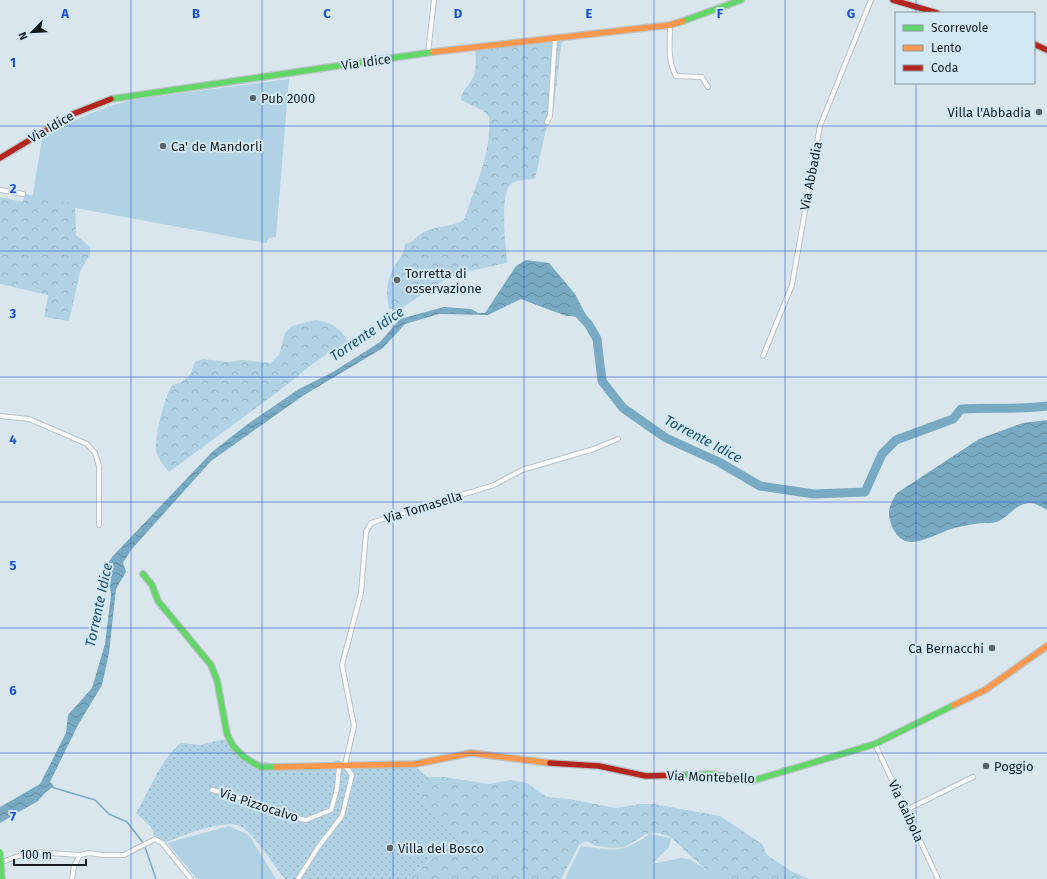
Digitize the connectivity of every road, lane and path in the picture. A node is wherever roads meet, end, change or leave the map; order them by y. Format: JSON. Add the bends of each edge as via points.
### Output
{"nodes":[{"id":1,"x":434,"y":0,"type":"edge"},
{"id":2,"x":741,"y":0,"type":"edge"},
{"id":3,"x":871,"y":0,"type":"edge"},
{"id":4,"x":893,"y":0,"type":"edge"},
{"id":5,"x":934,"y":12,"type":"edge"},
{"id":6,"x":670,"y":25,"type":"junction"},
{"id":7,"x":555,"y":38,"type":"junction"},
{"id":8,"x":1035,"y":44,"type":"edge"},
{"id":9,"x":1047,"y":50,"type":"edge"},
{"id":10,"x":428,"y":53,"type":"junction"},
{"id":11,"x":708,"y":87,"type":"dead end"},
{"id":12,"x":547,"y":122,"type":"dead end"},
{"id":13,"x":1,"y":158,"type":"edge"},
{"id":14,"x":0,"y":190,"type":"edge"},
{"id":15,"x":23,"y":194,"type":"dead end"},
{"id":16,"x":763,"y":356,"type":"dead end"},
{"id":17,"x":0,"y":416,"type":"edge"},
{"id":18,"x":618,"y":439,"type":"dead end"},
{"id":19,"x":99,"y":525,"type":"dead end"},
{"id":20,"x":143,"y":574,"type":"dead end"},
{"id":21,"x":1047,"y":646,"type":"edge"},
{"id":22,"x":875,"y":744,"type":"junction"},
{"id":23,"x":345,"y":765,"type":"junction"},
{"id":24,"x":338,"y":767,"type":"junction"},
{"id":25,"x":974,"y":778,"type":"dead end"},
{"id":26,"x":212,"y":790,"type":"dead end"},
{"id":27,"x":906,"y":810,"type":"junction"},
{"id":28,"x":0,"y":852,"type":"edge"},
{"id":29,"x":80,"y":855,"type":"junction"},
{"id":30,"x":0,"y":863,"type":"edge"},
{"id":31,"x":2,"y":879,"type":"edge"},
{"id":32,"x":72,"y":879,"type":"edge"},
{"id":33,"x":191,"y":879,"type":"edge"},
{"id":34,"x":298,"y":879,"type":"edge"},
{"id":35,"x":938,"y":879,"type":"edge"}],
"edges":[{"from":1,"to":10,"type":"street"},
{"from":2,"to":6,"type":"street","name":"Via Idice"},
{"from":3,"to":16,"type":"street","name":"Via Abbadia","via":[[820,126],[792,285]]},
{"from":4,"to":5,"type":"street"},
{"from":6,"to":7,"type":"street","name":"Via Idice"},
{"from":6,"to":11,"type":"street","via":[[670,63],[676,76],[702,77]]},
{"from":7,"to":10,"type":"street","name":"Via Idice"},
{"from":7,"to":12,"type":"street","via":[[550,116]]},
{"from":8,"to":9,"type":"street"},
{"from":10,"to":13,"type":"street","name":"Via Idice","via":[[119,97],[73,114]]},
{"from":14,"to":15,"type":"street"},
{"from":17,"to":19,"type":"street","via":[[29,419],[87,444],[95,453],[99,466]]},
{"from":18,"to":23,"type":"street","name":"Via Tomasella","via":[[594,449],[522,470],[494,485],[371,523],[366,532],[361,593],[342,664],[354,726]]},
{"from":20,"to":24,"type":"street","name":"Via Montebello","via":[[152,585],[158,601],[211,665],[220,690],[224,728],[230,742],[249,761],[260,767]]},
{"from":21,"to":22,"type":"street","name":"Via Montebello","via":[[985,690]]},
{"from":22,"to":23,"type":"street","name":"Via Montebello","via":[[752,781],[712,774],[646,776],[599,766],[534,762],[471,753],[415,764]]},
{"from":22,"to":27,"type":"street","name":"Via Gaibola"},
{"from":23,"to":24,"type":"street","name":"Via Montebello"},
{"from":23,"to":34,"type":"street","via":[[352,775],[342,816]]},
{"from":24,"to":26,"type":"street","name":"Via Pizzocalvo","via":[[337,789],[331,810],[306,820]]},
{"from":25,"to":27,"type":"street"},
{"from":27,"to":35,"type":"street","name":"Via Gaibola"},
{"from":28,"to":31,"type":"street","bridge":true},
{"from":29,"to":30,"type":"street","via":[[35,852],[21,854]]},
{"from":29,"to":32,"type":"street","via":[[74,866]]},
{"from":29,"to":33,"type":"street","via":[[124,855],[156,839]]}]}
